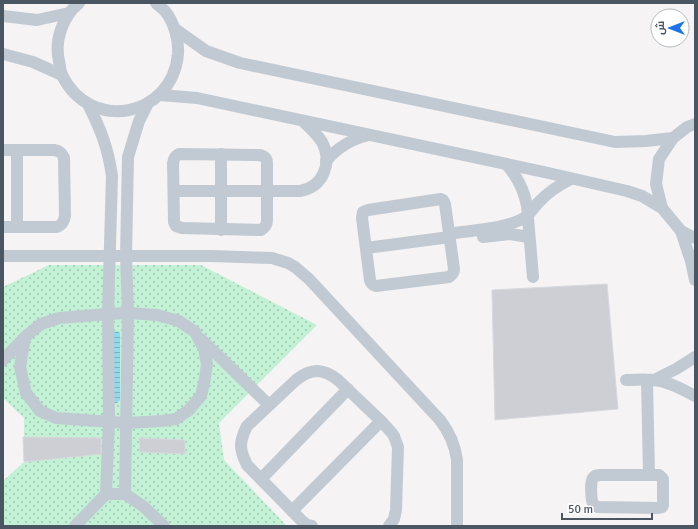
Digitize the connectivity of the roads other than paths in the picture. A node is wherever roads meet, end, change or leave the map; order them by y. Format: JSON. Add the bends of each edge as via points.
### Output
{"nodes":[{"id":1,"x":79,"y":3,"type":"edge"},
{"id":2,"x":156,"y":3,"type":"edge"},
{"id":3,"x":70,"y":13,"type":"junction"},
{"id":4,"x":3,"y":16,"type":"edge"},
{"id":5,"x":175,"y":29,"type":"junction"},
{"id":6,"x":3,"y":54,"type":"edge"},
{"id":7,"x":62,"y":74,"type":"junction"},
{"id":8,"x":160,"y":94,"type":"junction"},
{"id":9,"x":148,"y":103,"type":"junction"},
{"id":10,"x":88,"y":104,"type":"junction"},
{"id":11,"x":302,"y":121,"type":"junction"},
{"id":12,"x":695,"y":124,"type":"edge"},
{"id":13,"x":369,"y":135,"type":"junction"},
{"id":14,"x":673,"y":138,"type":"junction"},
{"id":15,"x":3,"y":150,"type":"edge"},
{"id":16,"x":16,"y":150,"type":"junction"},
{"id":17,"x":221,"y":154,"type":"junction"},
{"id":18,"x":326,"y":161,"type":"junction"},
{"id":19,"x":506,"y":164,"type":"junction"},
{"id":20,"x":571,"y":179,"type":"junction"},
{"id":21,"x":174,"y":191,"type":"junction"},
{"id":22,"x":221,"y":191,"type":"junction"},
{"id":23,"x":268,"y":191,"type":"junction"},
{"id":24,"x":662,"y":208,"type":"junction"},
{"id":25,"x":528,"y":215,"type":"junction"},
{"id":26,"x":3,"y":227,"type":"edge"},
{"id":27,"x":16,"y":227,"type":"junction"},
{"id":28,"x":221,"y":230,"type":"junction"},
{"id":29,"x":681,"y":231,"type":"junction"},
{"id":30,"x":450,"y":237,"type":"junction"},
{"id":31,"x":529,"y":237,"type":"junction"},
{"id":32,"x":695,"y":238,"type":"edge"},
{"id":33,"x":366,"y":248,"type":"junction"},
{"id":34,"x":3,"y":256,"type":"edge"},
{"id":35,"x":110,"y":256,"type":"junction"},
{"id":36,"x":126,"y":256,"type":"junction"},
{"id":37,"x":532,"y":277,"type":"dead end"},
{"id":38,"x":695,"y":280,"type":"edge"},
{"id":39,"x":128,"y":313,"type":"junction"},
{"id":40,"x":108,"y":314,"type":"junction"},
{"id":41,"x":195,"y":332,"type":"junction"},
{"id":42,"x":25,"y":337,"type":"junction"},
{"id":43,"x":695,"y":357,"type":"edge"},
{"id":44,"x":3,"y":360,"type":"edge"},
{"id":45,"x":626,"y":380,"type":"dead end"},
{"id":46,"x":650,"y":380,"type":"junction"},
{"id":47,"x":348,"y":389,"type":"junction"},
{"id":48,"x":695,"y":396,"type":"edge"},
{"id":49,"x":269,"y":405,"type":"junction"},
{"id":50,"x":109,"y":421,"type":"junction"},
{"id":51,"x":381,"y":421,"type":"junction"},
{"id":52,"x":126,"y":423,"type":"junction"},
{"id":53,"x":650,"y":475,"type":"junction"},
{"id":54,"x":261,"y":479,"type":"junction"},
{"id":55,"x":106,"y":494,"type":"junction"},
{"id":56,"x":125,"y":494,"type":"junction"},
{"id":57,"x":292,"y":511,"type":"junction"},
{"id":58,"x":75,"y":526,"type":"edge"},
{"id":59,"x":164,"y":526,"type":"edge"},
{"id":60,"x":312,"y":526,"type":"edge"},
{"id":61,"x":389,"y":526,"type":"edge"},
{"id":62,"x":457,"y":526,"type":"edge"}],
"edges":[{"from":1,"to":3,"type":"street"},
{"from":2,"to":5,"type":"street"},
{"from":3,"to":4,"type":"street","via":[[37,20]]},
{"from":3,"to":7,"type":"street","via":[[60,32],[57,54]]},
{"from":5,"to":8,"type":"street","via":[[179,47],[177,64],[171,81]]},
{"from":5,"to":14,"type":"street","via":[[206,51],[240,63],[615,142]]},
{"from":6,"to":7,"type":"street","via":[[34,62]]},
{"from":7,"to":10,"type":"street","via":[[73,91]]},
{"from":8,"to":9,"type":"street"},
{"from":8,"to":11,"type":"street","via":[[197,98]]},
{"from":9,"to":10,"type":"street","via":[[118,112]]},
{"from":9,"to":36,"type":"street","via":[[139,120],[128,157]]},
{"from":10,"to":35,"type":"street","via":[[105,141],[112,176]]},
{"from":11,"to":13,"type":"street"},
{"from":11,"to":18,"type":"street","via":[[319,137]]},
{"from":12,"to":14,"type":"street"},
{"from":13,"to":18,"type":"street","via":[[343,145]]},
{"from":13,"to":19,"type":"street"},
{"from":14,"to":24,"type":"street","via":[[660,159],[656,184]]},
{"from":15,"to":16,"type":"street"},
{"from":16,"to":27,"type":"street"},
{"from":16,"to":27,"type":"street","via":[[54,150],[59,151],[64,158],[62,224],[57,227]]},
{"from":17,"to":21,"type":"street","via":[[176,156],[173,163]]},
{"from":17,"to":22,"type":"street"},
{"from":17,"to":23,"type":"street","via":[[265,157]]},
{"from":18,"to":23,"type":"street","via":[[324,173],[308,190]]},
{"from":19,"to":20,"type":"street"},
{"from":19,"to":25,"type":"street","via":[[518,179],[525,196]]},
{"from":20,"to":24,"type":"street","via":[[627,191],[642,196]]},
{"from":20,"to":25,"type":"street","via":[[546,195]]},
{"from":21,"to":22,"type":"street"},
{"from":21,"to":28,"type":"street","via":[[176,226]]},
{"from":22,"to":23,"type":"street"},
{"from":22,"to":28,"type":"street"},
{"from":23,"to":28,"type":"street","via":[[267,224],[264,228]]},
{"from":24,"to":29,"type":"street"},
{"from":25,"to":30,"type":"street","via":[[504,226]]},
{"from":25,"to":31,"type":"street"},
{"from":26,"to":27,"type":"street"},
{"from":29,"to":32,"type":"street"},
{"from":29,"to":38,"type":"street"},
{"from":30,"to":31,"type":"street","via":[[505,234]]},
{"from":30,"to":33,"type":"street"},
{"from":30,"to":33,"type":"street","via":[[445,204],[443,200],[438,200],[363,212]]},
{"from":30,"to":33,"type":"street","via":[[454,273],[449,277],[373,285],[370,280]]},
{"from":31,"to":37,"type":"street"},
{"from":34,"to":35,"type":"street"},
{"from":35,"to":36,"type":"street"},
{"from":35,"to":40,"type":"street"},
{"from":36,"to":39,"type":"street"},
{"from":36,"to":62,"type":"street","via":[[272,258],[302,273],[446,427],[457,460]]},
{"from":39,"to":40,"type":"street"},
{"from":39,"to":41,"type":"street","via":[[157,315],[179,321]]},
{"from":39,"to":52,"type":"street"},
{"from":40,"to":42,"type":"street","via":[[59,318],[41,324]]},
{"from":40,"to":50,"type":"street"},
{"from":41,"to":49,"type":"street"},
{"from":41,"to":52,"type":"street","via":[[204,349],[207,364],[201,396],[189,410],[176,419]]},
{"from":42,"to":44,"type":"street"},
{"from":42,"to":50,"type":"street","via":[[20,367],[26,393],[40,411],[56,418]]},
{"from":43,"to":46,"type":"street","via":[[676,369]]},
{"from":45,"to":46,"type":"street"},
{"from":46,"to":48,"type":"street","via":[[669,384]]},
{"from":46,"to":53,"type":"street"},
{"from":47,"to":49,"type":"street","via":[[331,374],[312,371],[303,374]]},
{"from":47,"to":51,"type":"street"},
{"from":47,"to":54,"type":"street"},
{"from":49,"to":54,"type":"street","via":[[247,426],[240,445],[247,465]]},
{"from":50,"to":52,"type":"street"},
{"from":50,"to":55,"type":"street"},
{"from":51,"to":57,"type":"street"},
{"from":51,"to":61,"type":"street","via":[[391,432],[398,447],[396,510]]},
{"from":52,"to":56,"type":"street"},
{"from":53,"to":53,"type":"street","via":[[593,477],[592,503],[598,508],[660,508],[663,505],[663,479],[660,475]]},
{"from":54,"to":57,"type":"street"},
{"from":55,"to":56,"type":"street"},
{"from":55,"to":58,"type":"street"},
{"from":56,"to":59,"type":"street","via":[[143,506]]},
{"from":57,"to":60,"type":"street","via":[[307,525]]}]}
